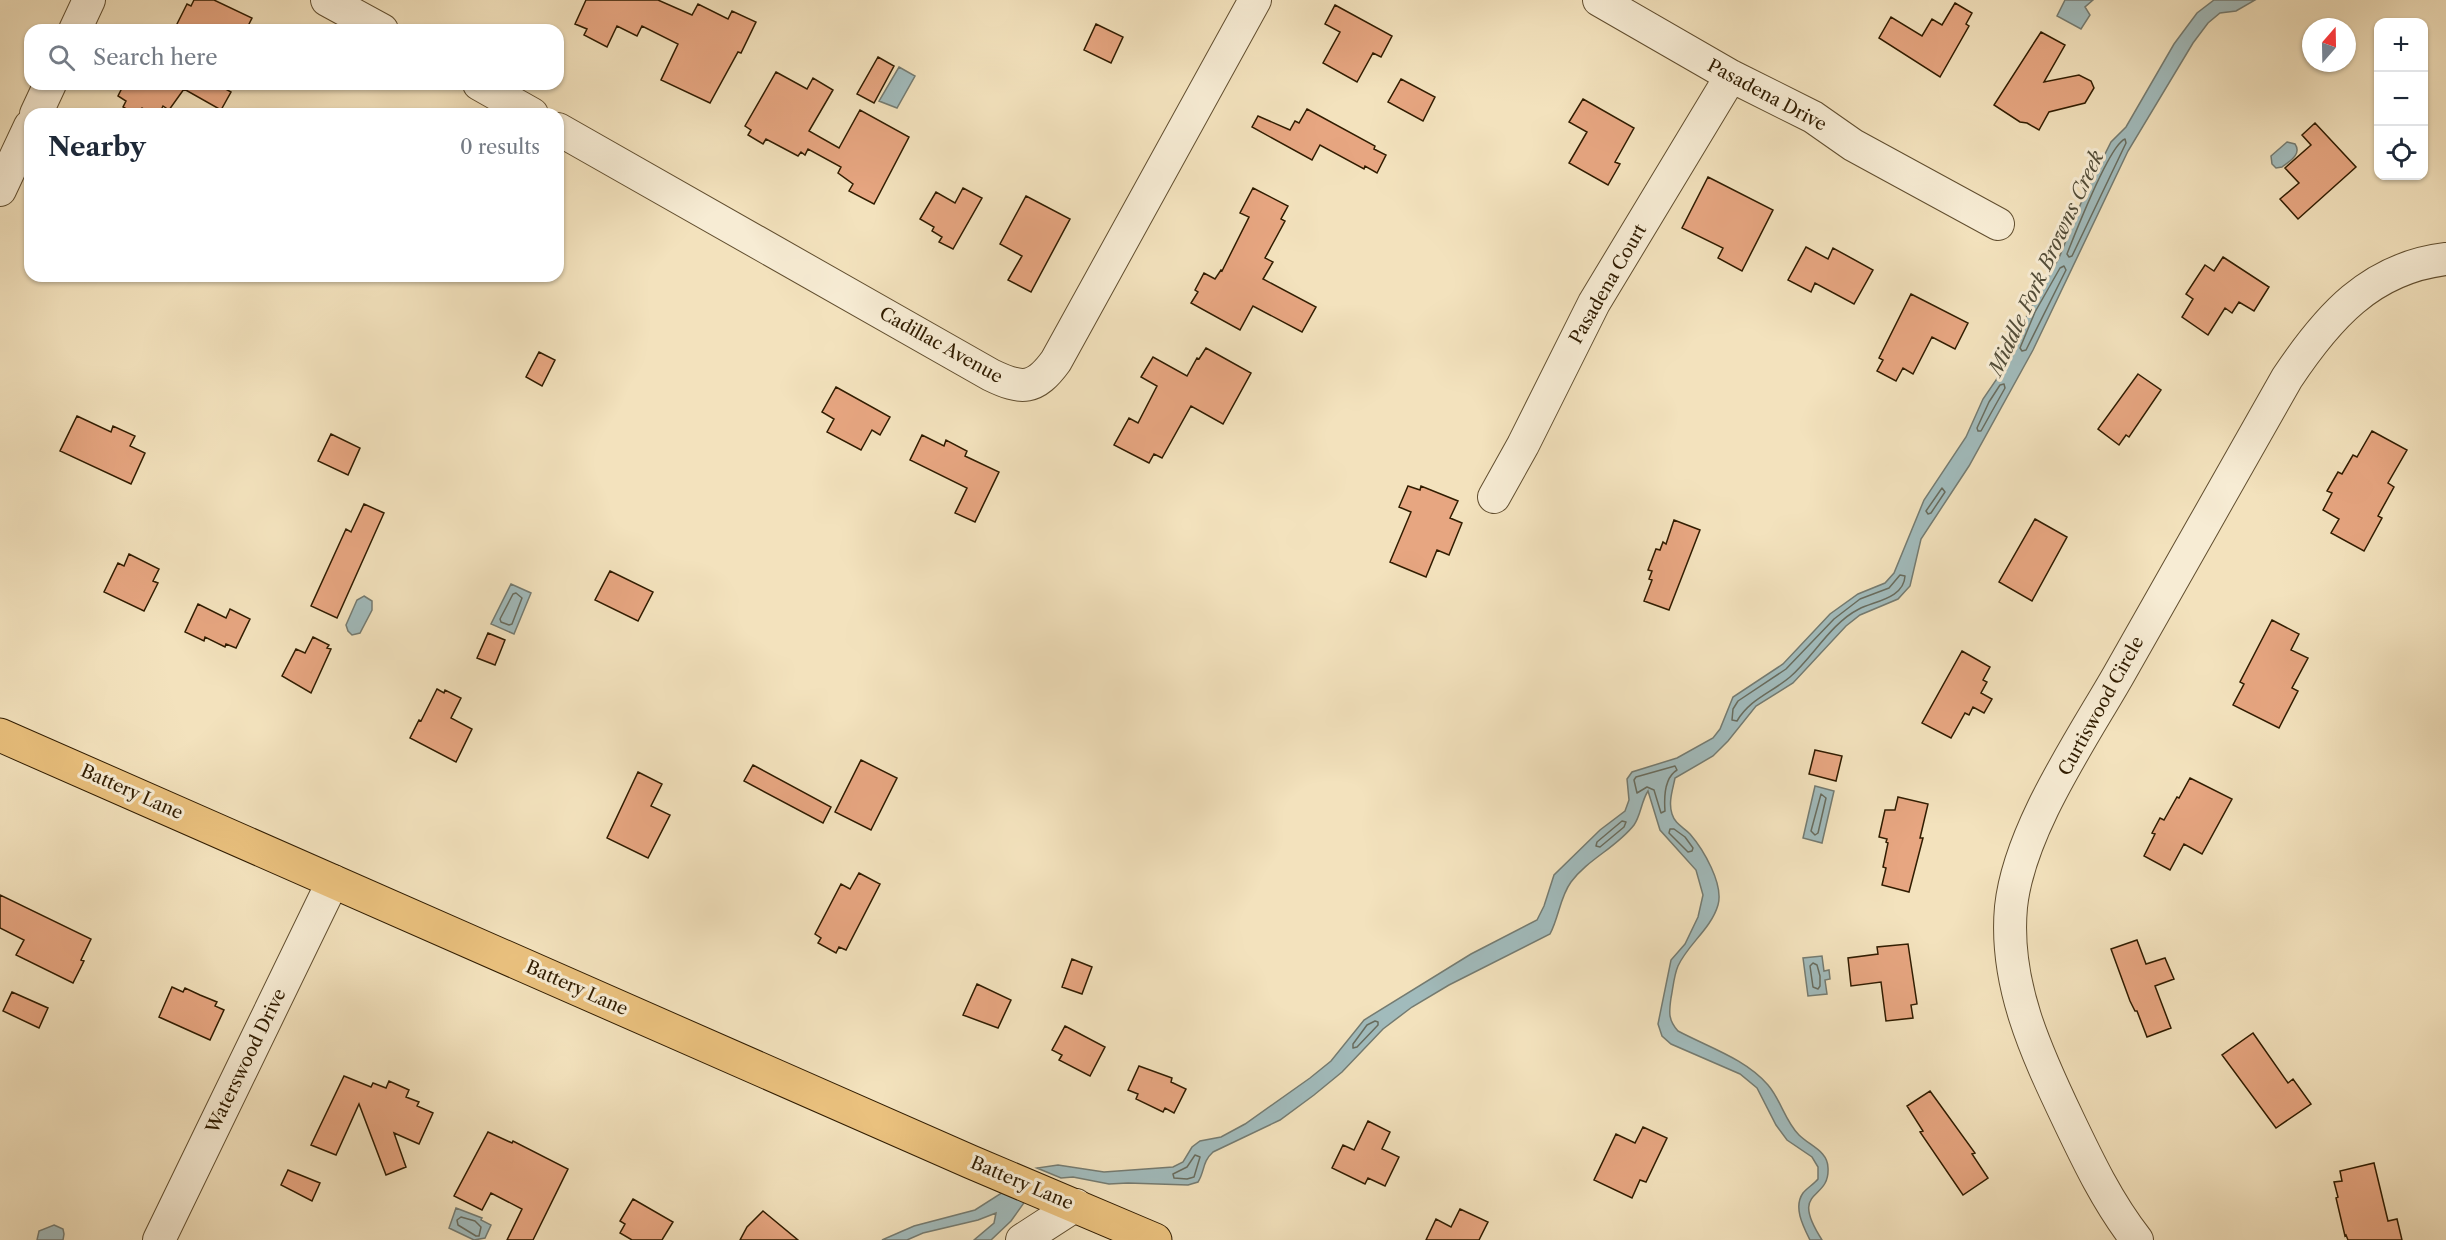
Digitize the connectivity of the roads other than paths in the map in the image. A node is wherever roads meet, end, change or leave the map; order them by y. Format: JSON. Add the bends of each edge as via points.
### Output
{"nodes":[{"id":1,"x":89,"y":0,"type":"edge"},
{"id":2,"x":327,"y":0,"type":"edge"},
{"id":3,"x":1255,"y":0,"type":"edge"},
{"id":4,"x":1599,"y":0,"type":"edge"},
{"id":5,"x":78,"y":24,"type":"edge"},
{"id":6,"x":371,"y":24,"type":"edge"},
{"id":7,"x":1731,"y":76,"type":"junction"},
{"id":8,"x":47,"y":90,"type":"edge"},
{"id":9,"x":490,"y":90,"type":"edge"},
{"id":10,"x":39,"y":108,"type":"edge"},
{"id":11,"x":521,"y":108,"type":"edge"},
{"id":12,"x":564,"y":132,"type":"edge"},
{"id":13,"x":24,"y":139,"type":"edge"},
{"id":14,"x":0,"y":190,"type":"edge"},
{"id":15,"x":1998,"y":224,"type":"dead end"},
{"id":16,"x":2446,"y":260,"type":"edge"},
{"id":17,"x":1494,"y":497,"type":"dead end"},
{"id":18,"x":0,"y":735,"type":"edge"},
{"id":19,"x":333,"y":881,"type":"junction"},
{"id":20,"x":1076,"y":1205,"type":"junction"},
{"id":21,"x":159,"y":1240,"type":"edge"},
{"id":22,"x":1022,"y":1240,"type":"edge"},
{"id":23,"x":1155,"y":1240,"type":"edge"},
{"id":24,"x":2137,"y":1240,"type":"edge"}],
"edges":[{"from":1,"to":5,"type":"street"},
{"from":2,"to":6,"type":"street"},
{"from":3,"to":12,"type":"street","name":"Cadillac Avenue","via":[[1056,361],[1034,384],[1021,386],[991,375]]},
{"from":4,"to":7,"type":"street","name":"Pasadena Drive"},
{"from":7,"to":15,"type":"street","name":"Pasadena Drive","via":[[1813,117],[1854,145]]},
{"from":7,"to":17,"type":"street","name":"Pasadena Court","via":[[1594,303]]},
{"from":8,"to":10,"type":"street"},
{"from":9,"to":11,"type":"street"},
{"from":13,"to":14,"type":"street"},
{"from":16,"to":24,"type":"street","name":"Curtiswood Circle","via":[[2402,271],[2359,294],[2308,347],[2070,760],[2033,830],[2017,876],[2011,908],[2012,950],[2026,1023],[2100,1184]]},
{"from":18,"to":19,"type":"main road","name":"Battery Lane"},
{"from":19,"to":20,"type":"main road","name":"Battery Lane"},
{"from":19,"to":21,"type":"street","name":"Waterswood Drive"},
{"from":20,"to":22,"type":"street"},
{"from":20,"to":23,"type":"main road","name":"Battery Lane"}]}
